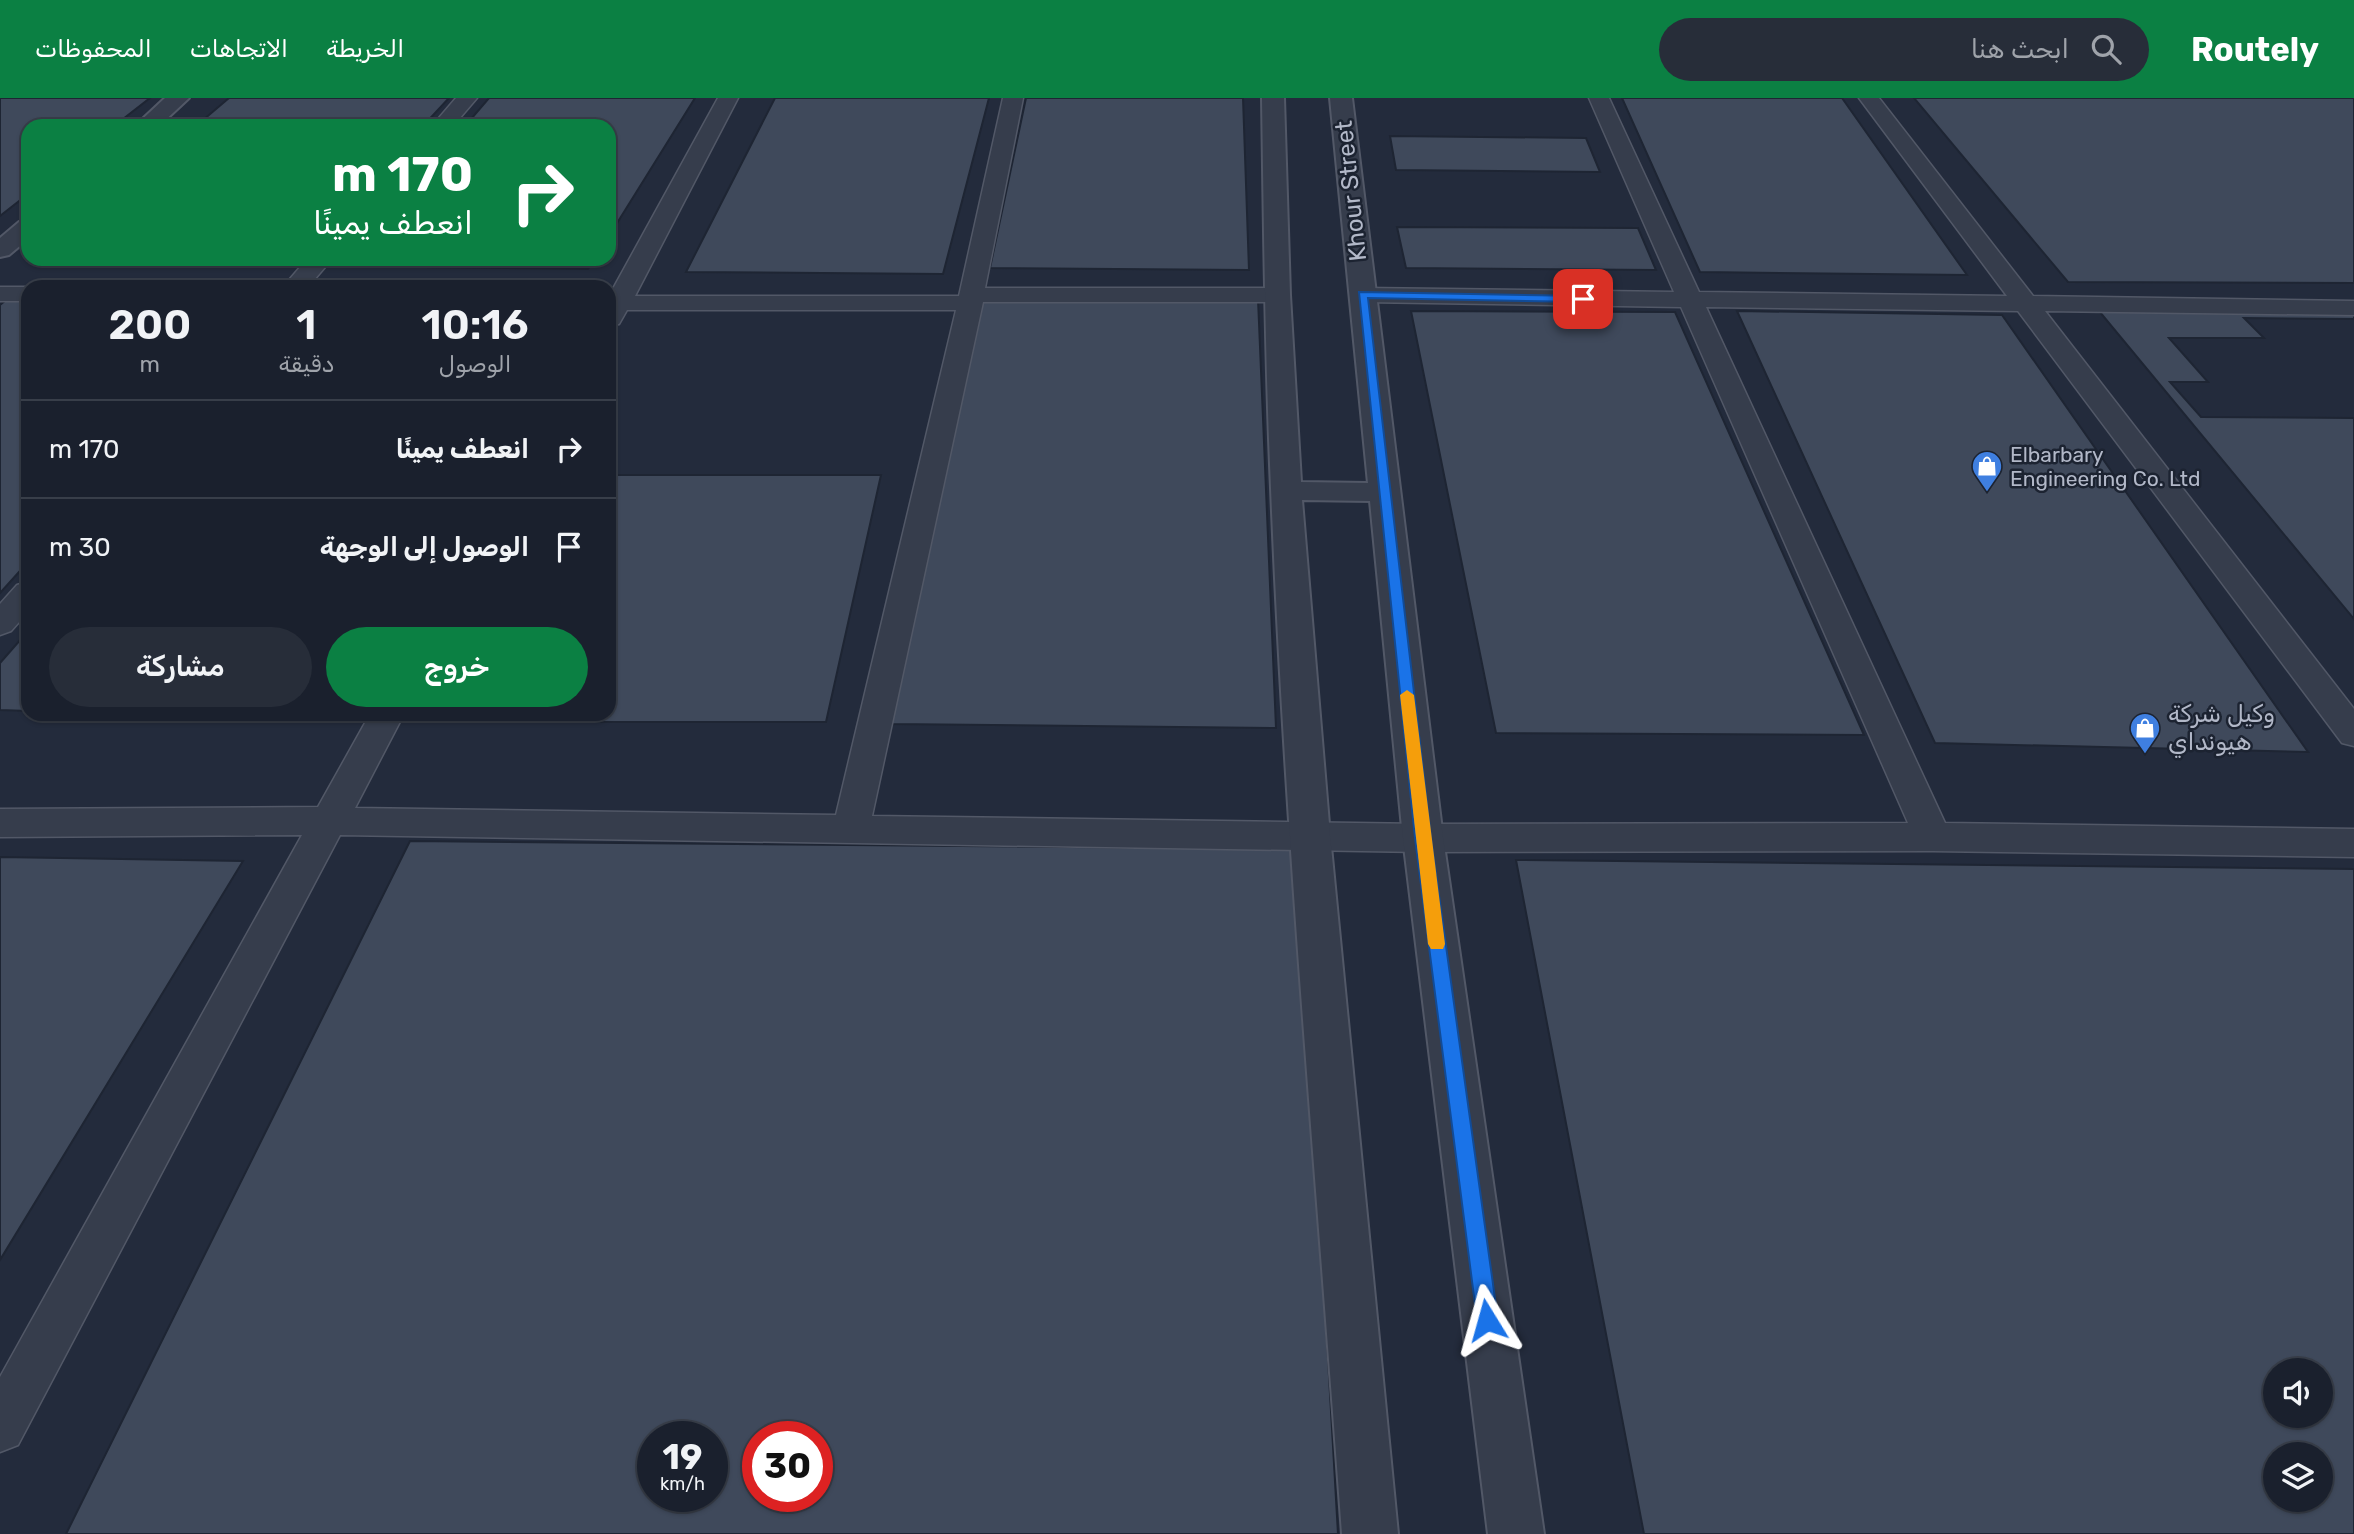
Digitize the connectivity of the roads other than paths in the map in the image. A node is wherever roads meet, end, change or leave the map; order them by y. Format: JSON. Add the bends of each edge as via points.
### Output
{"nodes":[{"id":1,"x":178,"y":98,"type":"edge"},
{"id":2,"x":467,"y":98,"type":"edge"},
{"id":3,"x":729,"y":98,"type":"edge"},
{"id":4,"x":1013,"y":98,"type":"edge"},
{"id":5,"x":1273,"y":98,"type":"edge"},
{"id":6,"x":1341,"y":98,"type":"edge"},
{"id":7,"x":1599,"y":98,"type":"edge"},
{"id":8,"x":1868,"y":98,"type":"edge"},
{"id":9,"x":154,"y":119,"type":"edge"},
{"id":10,"x":448,"y":119,"type":"edge"},
{"id":11,"x":21,"y":232,"type":"edge"},
{"id":12,"x":0,"y":250,"type":"edge"},
{"id":13,"x":314,"y":266,"type":"edge"},
{"id":14,"x":301,"y":280,"type":"edge"},
{"id":15,"x":0,"y":294,"type":"edge"},
{"id":16,"x":21,"y":295,"type":"edge"},
{"id":17,"x":1277,"y":295,"type":"junction"},
{"id":18,"x":1363,"y":295,"type":"junction"},
{"id":19,"x":971,"y":299,"type":"junction"},
{"id":20,"x":1692,"y":301,"type":"junction"},
{"id":21,"x":616,"y":302,"type":"edge"},
{"id":22,"x":2027,"y":306,"type":"junction"},
{"id":23,"x":616,"y":309,"type":"edge"},
{"id":24,"x":2354,"y":309,"type":"edge"},
{"id":25,"x":1286,"y":491,"type":"junction"},
{"id":26,"x":1385,"y":492,"type":"junction"},
{"id":27,"x":21,"y":600,"type":"edge"},
{"id":28,"x":0,"y":624,"type":"edge"},
{"id":29,"x":383,"y":721,"type":"edge"},
{"id":30,"x":2354,"y":734,"type":"edge"},
{"id":31,"x":327,"y":821,"type":"junction"},
{"id":32,"x":0,"y":823,"type":"edge"},
{"id":33,"x":851,"y":828,"type":"junction"},
{"id":34,"x":1311,"y":836,"type":"junction"},
{"id":35,"x":1933,"y":837,"type":"junction"},
{"id":36,"x":1423,"y":838,"type":"junction"},
{"id":37,"x":2354,"y":843,"type":"edge"},
{"id":38,"x":0,"y":1427,"type":"edge"},
{"id":39,"x":1370,"y":1534,"type":"edge"},
{"id":40,"x":1516,"y":1534,"type":"edge"}],
"edges":[{"from":1,"to":9,"type":"street"},
{"from":2,"to":10,"type":"lane"},
{"from":3,"to":21,"type":"lane"},
{"from":4,"to":19,"type":"lane"},
{"from":5,"to":17,"type":"street"},
{"from":6,"to":18,"type":"street","name":"Khour Street"},
{"from":7,"to":20,"type":"lane"},
{"from":8,"to":22,"type":"lane"},
{"from":11,"to":12,"type":"street"},
{"from":13,"to":14,"type":"lane"},
{"from":15,"to":16,"type":"lane"},
{"from":17,"to":19,"type":"lane"},
{"from":17,"to":25,"type":"street"},
{"from":18,"to":20,"type":"lane"},
{"from":18,"to":26,"type":"street","name":"Khour Street"},
{"from":19,"to":23,"type":"lane"},
{"from":19,"to":33,"type":"lane"},
{"from":20,"to":22,"type":"lane"},
{"from":20,"to":35,"type":"lane"},
{"from":22,"to":24,"type":"lane"},
{"from":22,"to":30,"type":"lane"},
{"from":25,"to":26,"type":"street"},
{"from":25,"to":34,"type":"street"},
{"from":26,"to":36,"type":"street","name":"Khour Street"},
{"from":27,"to":28,"type":"lane"},
{"from":29,"to":31,"type":"lane"},
{"from":31,"to":32,"type":"lane"},
{"from":31,"to":33,"type":"lane"},
{"from":31,"to":38,"type":"lane"},
{"from":33,"to":34,"type":"lane"},
{"from":34,"to":36,"type":"lane"},
{"from":34,"to":39,"type":"street"},
{"from":35,"to":36,"type":"lane"},
{"from":35,"to":37,"type":"lane"},
{"from":36,"to":40,"type":"street","name":"Khour Street"}]}
